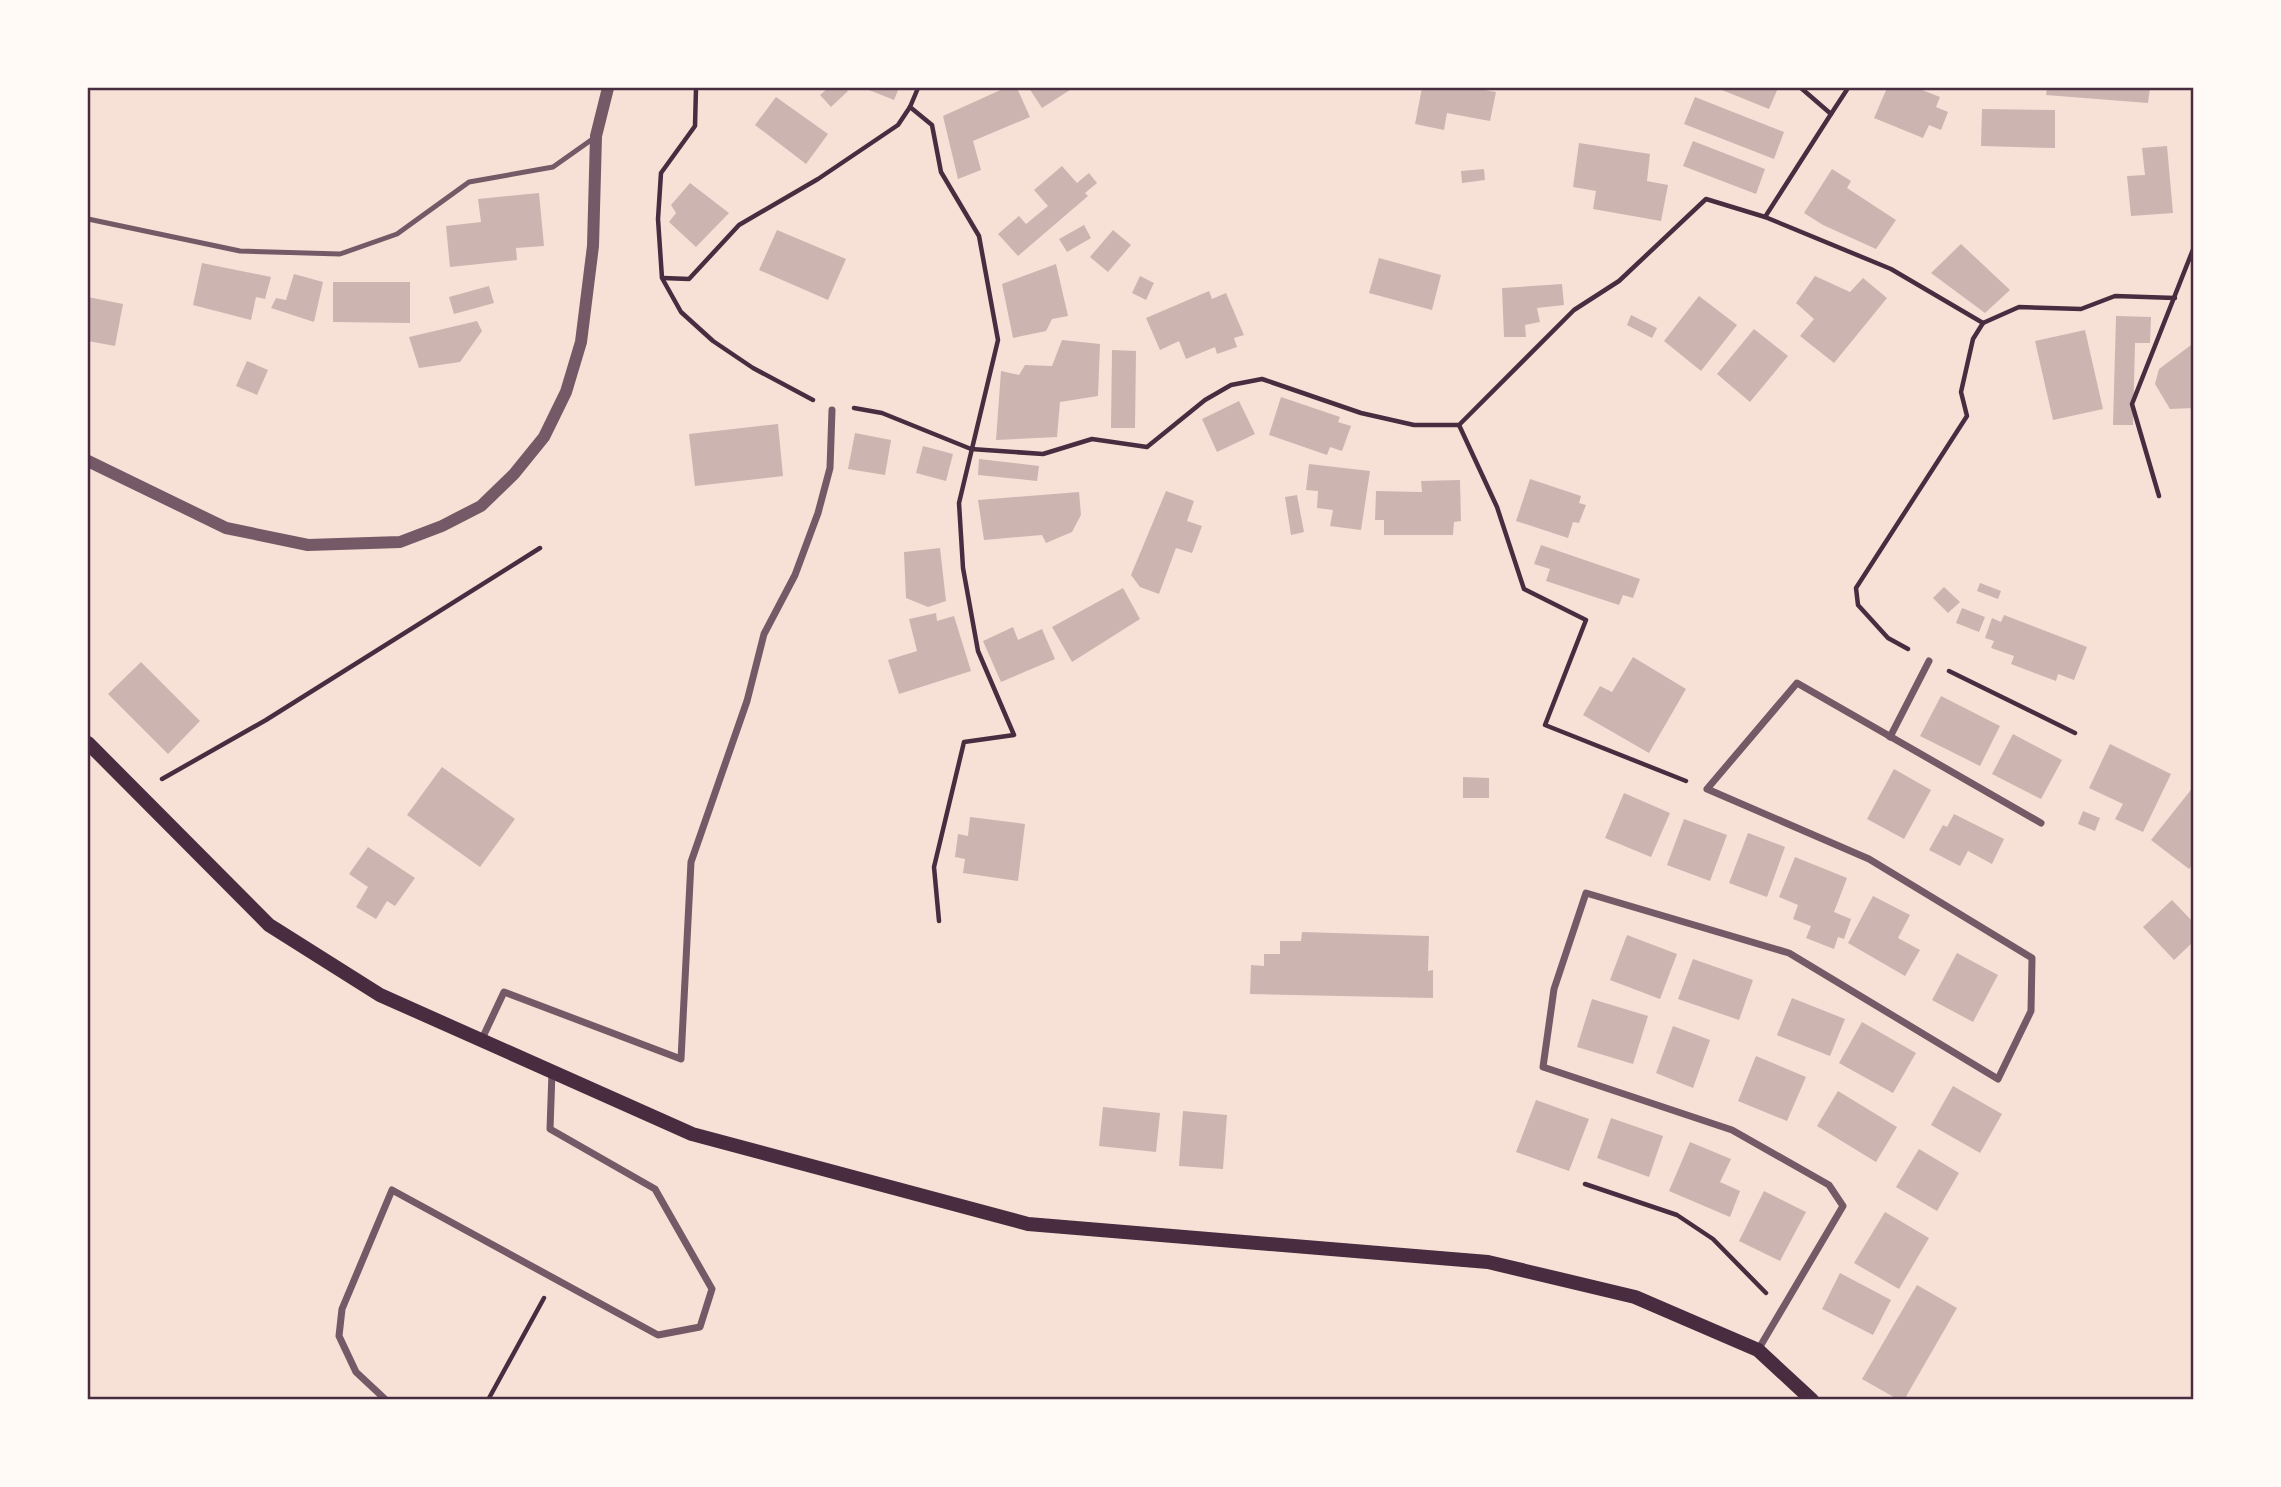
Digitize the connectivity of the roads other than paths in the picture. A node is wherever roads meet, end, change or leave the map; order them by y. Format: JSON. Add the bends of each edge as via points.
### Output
{"nodes":[{"id":1,"x":608,"y":88,"type":"edge"},
{"id":2,"x":596,"y":136,"type":"junction"},
{"id":3,"x":88,"y":219,"type":"edge"},
{"id":4,"x":832,"y":410,"type":"road end"},
{"id":5,"x":88,"y":461,"type":"edge"},
{"id":6,"x":1929,"y":661,"type":"road end"},
{"id":7,"x":1890,"y":737,"type":"junction"},
{"id":8,"x":88,"y":743,"type":"edge"},
{"id":9,"x":2041,"y":823,"type":"dead end"},
{"id":10,"x":481,"y":1041,"type":"junction"},
{"id":11,"x":552,"y":1071,"type":"junction"},
{"id":12,"x":1758,"y":1350,"type":"junction"},
{"id":13,"x":386,"y":1399,"type":"edge"},
{"id":14,"x":1812,"y":1399,"type":"edge"}],
"edges":[{"from":1,"to":2,"type":"street"},
{"from":2,"to":3,"type":"lane","via":[[553,167],[469,182],[397,234],[340,254],[240,251]]},
{"from":2,"to":5,"type":"street","via":[[593,246],[581,342],[566,392],[544,437],[481,506],[400,542],[308,545],[226,528]]},
{"from":4,"to":10,"type":"street","via":[[830,468],[818,513],[795,575],[764,634],[747,701],[691,862],[681,1059],[504,992]]},
{"from":6,"to":7,"type":"street"},
{"from":7,"to":9,"type":"street"},
{"from":7,"to":12,"type":"street","via":[[1797,683],[1707,789],[1869,859],[2032,958],[2031,1012],[1998,1079],[1788,953],[1586,892],[1554,989],[1543,1067],[1732,1130],[1829,1185],[1843,1206]]},
{"from":8,"to":10,"type":"main road","via":[[269,925],[380,995]]},
{"from":10,"to":11,"type":"main road"},
{"from":11,"to":12,"type":"main road","via":[[692,1134],[1027,1224],[1488,1262],[1634,1297]]},
{"from":11,"to":13,"type":"street","via":[[550,1129],[654,1189],[712,1289],[700,1327],[658,1335],[392,1190],[342,1309],[339,1336],[356,1372]]},
{"from":12,"to":14,"type":"main road"}]}
